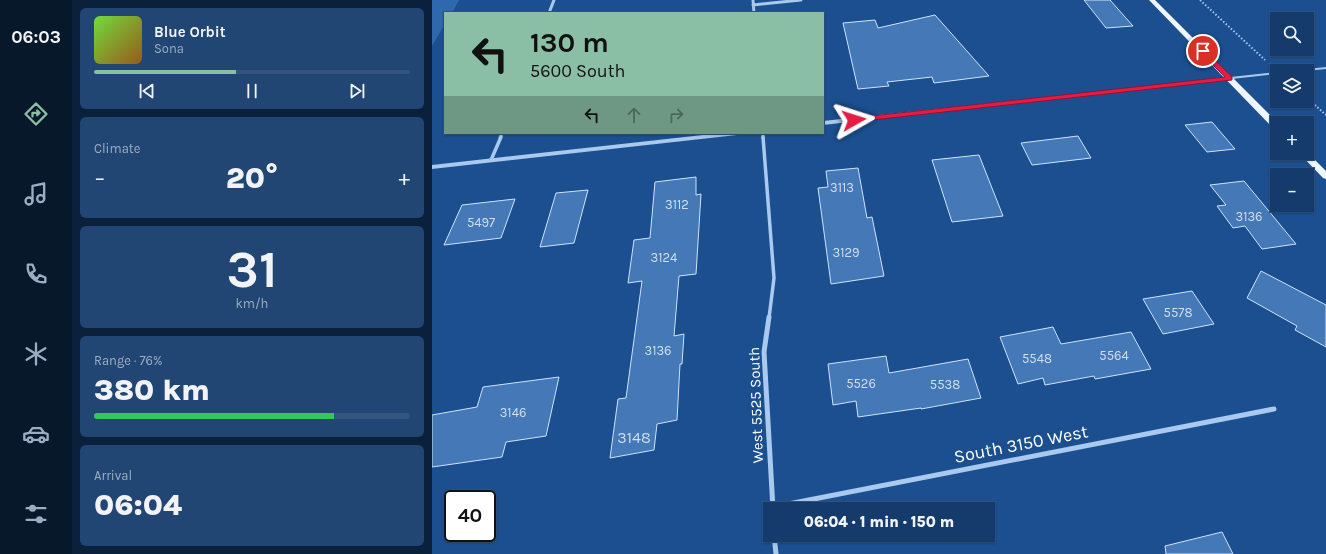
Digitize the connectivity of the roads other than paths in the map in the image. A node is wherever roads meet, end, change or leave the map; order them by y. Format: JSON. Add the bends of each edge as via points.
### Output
{"nodes":[{"id":1,"x":554,"y":0,"type":"edge"},
{"id":2,"x":753,"y":0,"type":"edge"},
{"id":3,"x":801,"y":0,"type":"edge"},
{"id":4,"x":1152,"y":0,"type":"edge"},
{"id":5,"x":753,"y":5,"type":"junction"},
{"id":6,"x":549,"y":12,"type":"edge"},
{"id":7,"x":754,"y":12,"type":"edge"},
{"id":8,"x":1326,"y":68,"type":"edge"},
{"id":9,"x":1314,"y":69,"type":"edge"},
{"id":10,"x":1270,"y":74,"type":"edge"},
{"id":11,"x":1230,"y":78,"type":"junction"},
{"id":12,"x":1270,"y":119,"type":"edge"},
{"id":13,"x":824,"y":123,"type":"edge"},
{"id":14,"x":502,"y":134,"type":"edge"},
{"id":15,"x":728,"y":134,"type":"edge"},
{"id":16,"x":763,"y":134,"type":"edge"},
{"id":17,"x":491,"y":160,"type":"junction"},
{"id":18,"x":1310,"y":160,"type":"edge"},
{"id":19,"x":432,"y":167,"type":"edge"},
{"id":20,"x":1326,"y":176,"type":"edge"},
{"id":21,"x":1274,"y":409,"type":"dead end"},
{"id":22,"x":773,"y":502,"type":"edge"},
{"id":23,"x":803,"y":502,"type":"edge"},
{"id":24,"x":775,"y":542,"type":"edge"},
{"id":25,"x":776,"y":554,"type":"edge"}],
"edges":[{"from":1,"to":6,"type":"street"},
{"from":2,"to":5,"type":"street"},
{"from":3,"to":5,"type":"street"},
{"from":4,"to":11,"type":"main road"},
{"from":5,"to":7,"type":"street"},
{"from":8,"to":9,"type":"street"},
{"from":10,"to":11,"type":"street"},
{"from":11,"to":12,"type":"main road"},
{"from":11,"to":13,"type":"street"},
{"from":14,"to":17,"type":"street"},
{"from":15,"to":17,"type":"street"},
{"from":16,"to":22,"type":"street","name":"West 5525 South","via":[[774,278],[764,352]]},
{"from":17,"to":19,"type":"street"},
{"from":18,"to":20,"type":"main road"},
{"from":21,"to":23,"type":"street","name":"South 3150 West"},
{"from":24,"to":25,"type":"street"}]}
